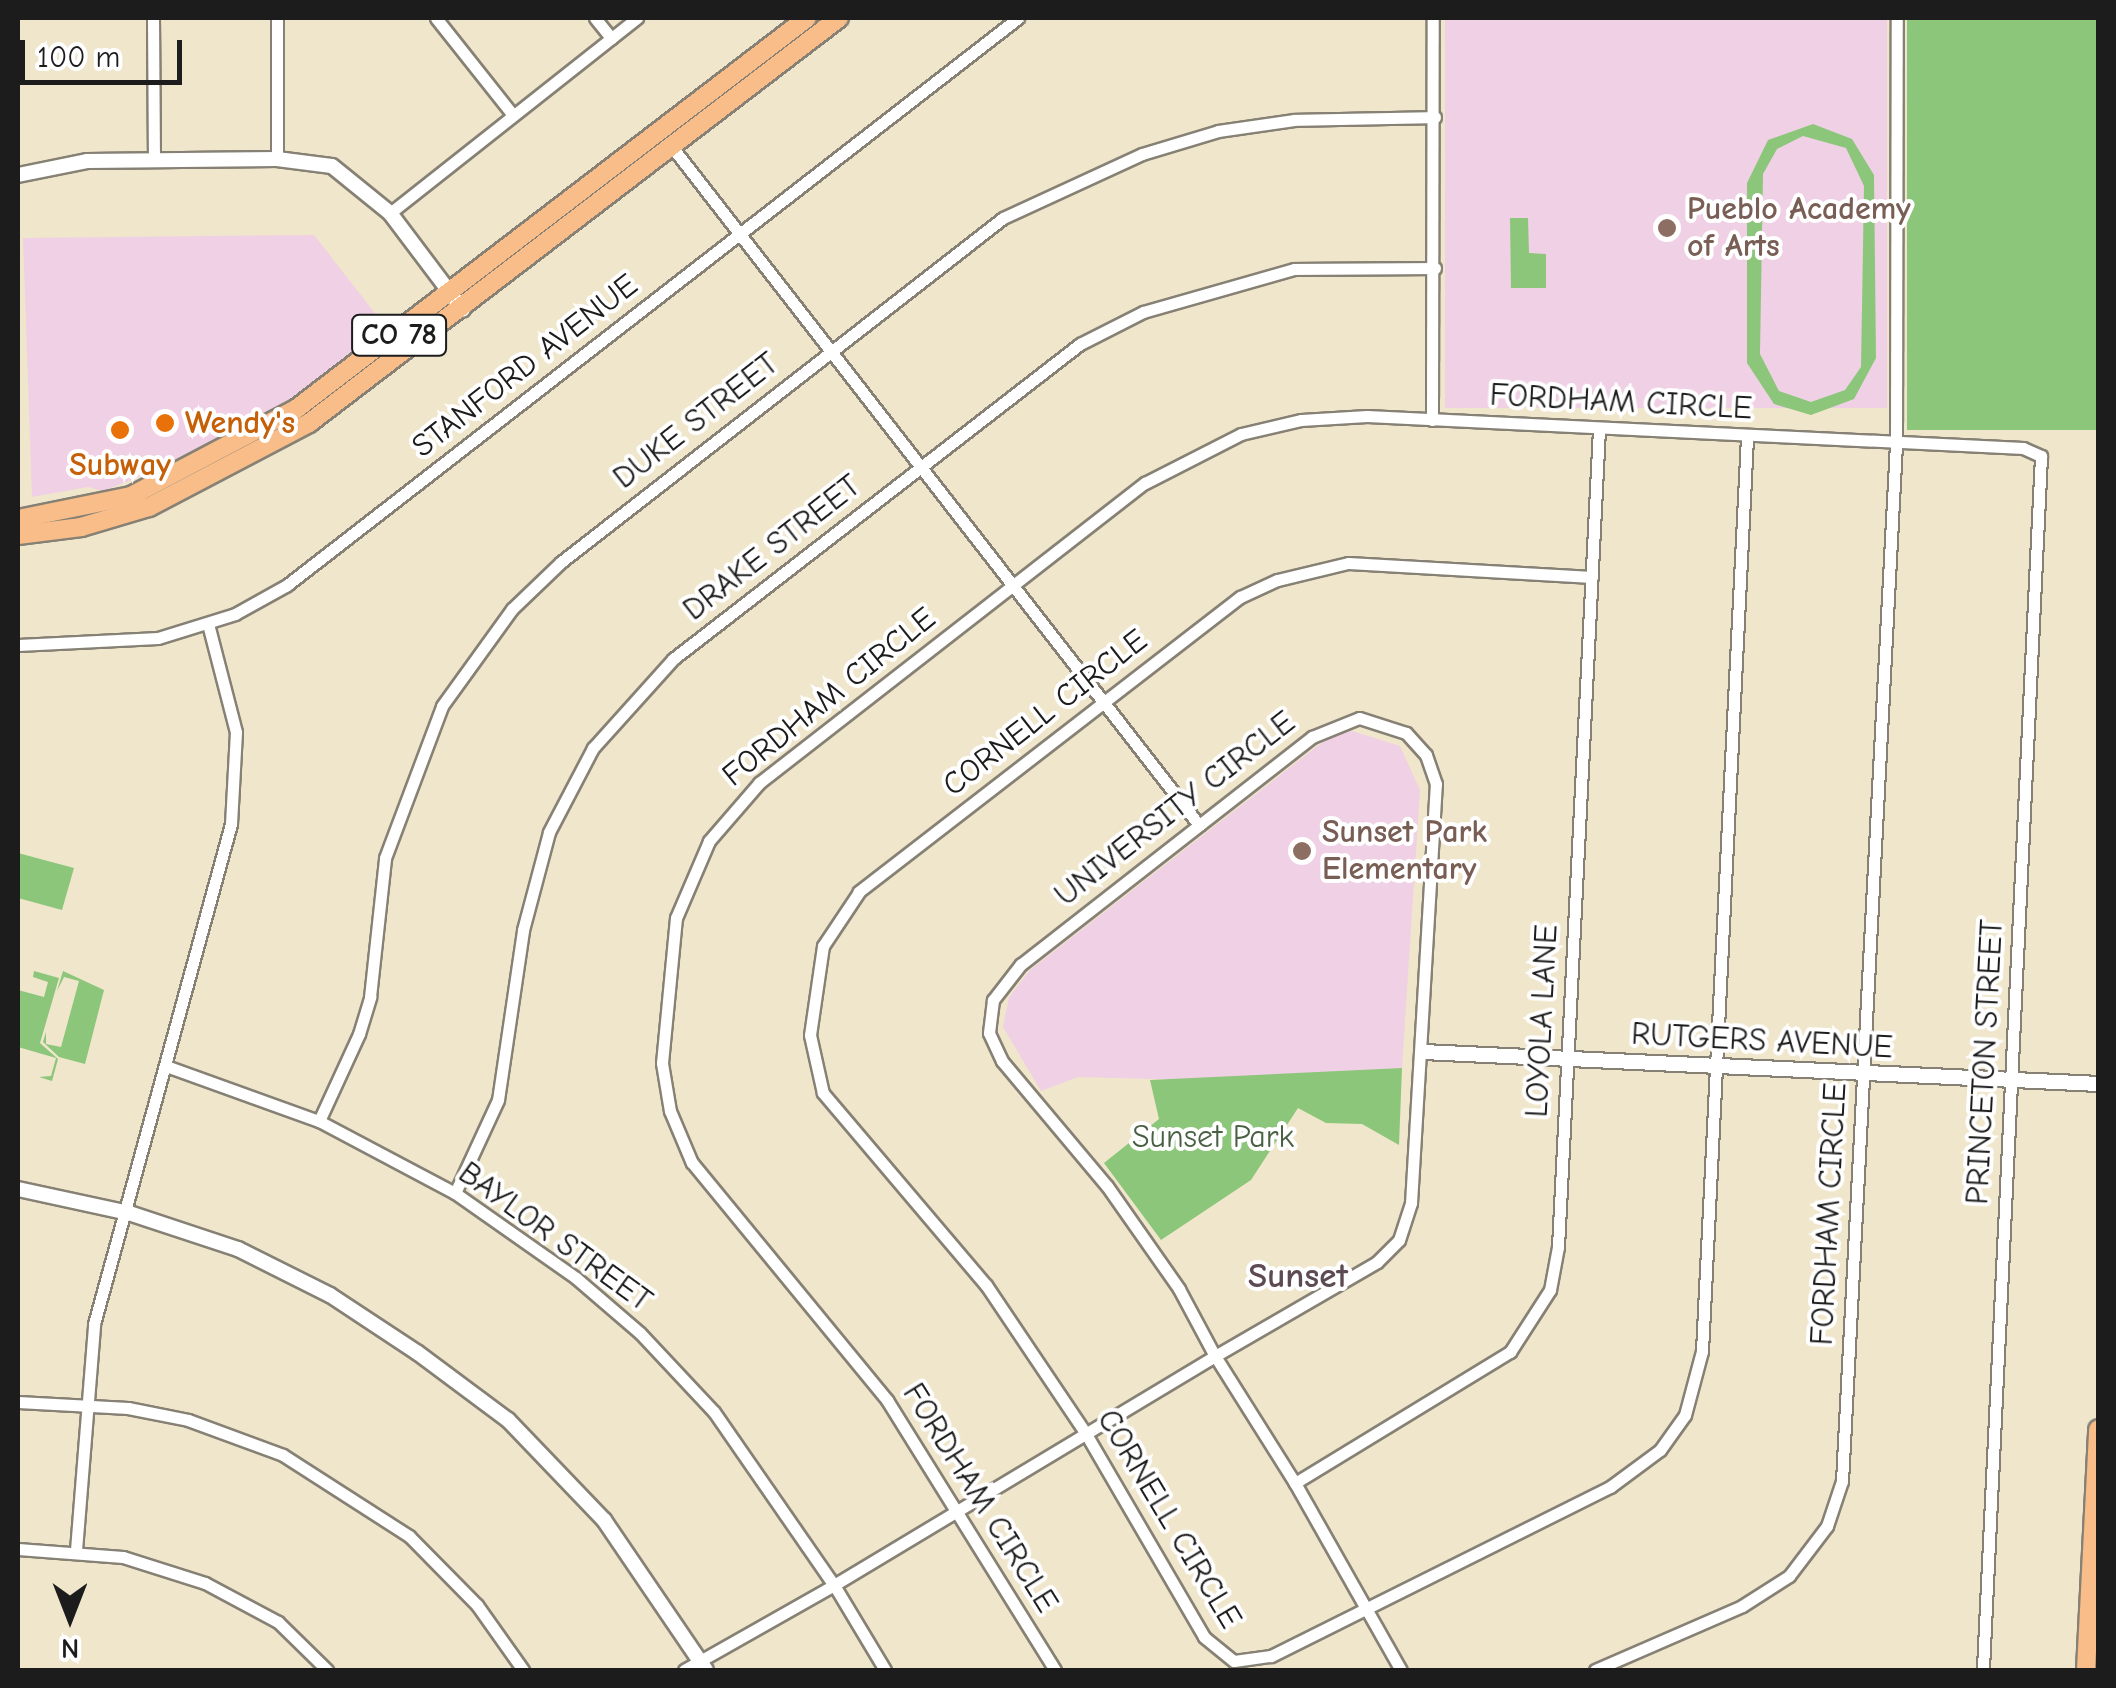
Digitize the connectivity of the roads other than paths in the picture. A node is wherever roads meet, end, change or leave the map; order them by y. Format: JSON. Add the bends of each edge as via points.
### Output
{"nodes":[{"id":1,"x":154,"y":18,"type":"edge"},
{"id":2,"x":277,"y":18,"type":"edge"},
{"id":3,"x":436,"y":18,"type":"edge"},
{"id":4,"x":595,"y":18,"type":"edge"},
{"id":5,"x":637,"y":18,"type":"edge"},
{"id":6,"x":808,"y":18,"type":"edge"},
{"id":7,"x":838,"y":18,"type":"edge"},
{"id":8,"x":1018,"y":18,"type":"edge"},
{"id":9,"x":1433,"y":18,"type":"edge"},
{"id":10,"x":1897,"y":18,"type":"edge"},
{"id":11,"x":611,"y":38,"type":"junction"},
{"id":12,"x":513,"y":114,"type":"junction"},
{"id":13,"x":1435,"y":117,"type":"junction"},
{"id":14,"x":666,"y":139,"type":"junction"},
{"id":15,"x":277,"y":159,"type":"junction"},
{"id":16,"x":154,"y":160,"type":"junction"},
{"id":17,"x":18,"y":173,"type":"edge"},
{"id":18,"x":390,"y":213,"type":"junction"},
{"id":19,"x":740,"y":234,"type":"junction"},
{"id":20,"x":1435,"y":268,"type":"junction"},
{"id":21,"x":452,"y":294,"type":"junction"},
{"id":22,"x":463,"y":310,"type":"junction"},
{"id":23,"x":827,"y":353,"type":"junction"},
{"id":24,"x":1432,"y":420,"type":"junction"},
{"id":25,"x":1598,"y":428,"type":"junction"},
{"id":26,"x":1747,"y":436,"type":"junction"},
{"id":27,"x":1896,"y":443,"type":"junction"},
{"id":28,"x":2041,"y":456,"type":"joint"},
{"id":29,"x":920,"y":470,"type":"junction"},
{"id":30,"x":18,"y":519,"type":"edge"},
{"id":31,"x":18,"y":535,"type":"edge"},
{"id":32,"x":1592,"y":577,"type":"junction"},
{"id":33,"x":1010,"y":588,"type":"junction"},
{"id":34,"x":208,"y":624,"type":"junction"},
{"id":35,"x":18,"y":645,"type":"edge"},
{"id":36,"x":1102,"y":704,"type":"junction"},
{"id":37,"x":1198,"y":826,"type":"junction"},
{"id":38,"x":1423,"y":1052,"type":"junction"},
{"id":39,"x":1568,"y":1059,"type":"junction"},
{"id":40,"x":166,"y":1066,"type":"junction"},
{"id":41,"x":1716,"y":1068,"type":"junction"},
{"id":42,"x":1864,"y":1074,"type":"junction"},
{"id":43,"x":2012,"y":1080,"type":"junction"},
{"id":44,"x":2098,"y":1084,"type":"edge"},
{"id":45,"x":318,"y":1121,"type":"junction"},
{"id":46,"x":18,"y":1189,"type":"edge"},
{"id":47,"x":455,"y":1193,"type":"junction"},
{"id":48,"x":129,"y":1213,"type":"junction"},
{"id":49,"x":1215,"y":1356,"type":"junction"},
{"id":50,"x":18,"y":1402,"type":"edge"},
{"id":51,"x":89,"y":1404,"type":"junction"},
{"id":52,"x":2098,"y":1429,"type":"edge"},
{"id":53,"x":1086,"y":1434,"type":"junction"},
{"id":54,"x":1295,"y":1483,"type":"junction"},
{"id":55,"x":958,"y":1510,"type":"junction"},
{"id":56,"x":18,"y":1549,"type":"edge"},
{"id":57,"x":76,"y":1550,"type":"junction"},
{"id":58,"x":2095,"y":1556,"type":"edge"},
{"id":59,"x":834,"y":1584,"type":"junction"},
{"id":60,"x":1366,"y":1608,"type":"junction"},
{"id":61,"x":703,"y":1666,"type":"edge"},
{"id":62,"x":328,"y":1670,"type":"edge"},
{"id":63,"x":522,"y":1670,"type":"edge"},
{"id":64,"x":684,"y":1670,"type":"edge"},
{"id":65,"x":884,"y":1670,"type":"edge"},
{"id":66,"x":1055,"y":1670,"type":"edge"},
{"id":67,"x":1400,"y":1670,"type":"edge"},
{"id":68,"x":1595,"y":1670,"type":"edge"},
{"id":69,"x":1983,"y":1670,"type":"edge"},
{"id":70,"x":2086,"y":1670,"type":"edge"}],
"edges":[{"from":1,"to":16,"type":"street"},
{"from":2,"to":15,"type":"street"},
{"from":3,"to":12,"type":"street"},
{"from":4,"to":11,"type":"street"},
{"from":5,"to":11,"type":"street"},
{"from":6,"to":14,"type":"main road","number":"CO 78"},
{"from":7,"to":14,"type":"main road","number":"CO 78"},
{"from":8,"to":19,"type":"street","name":"STANFORD AVENUE"},
{"from":9,"to":13,"type":"street"},
{"from":10,"to":27,"type":"street"},
{"from":11,"to":12,"type":"street"},
{"from":12,"to":18,"type":"street"},
{"from":13,"to":20,"type":"street"},
{"from":13,"to":23,"type":"street","name":"DUKE STREET","via":[[1294,120],[1142,154],[1003,218]]},
{"from":14,"to":19,"type":"street"},
{"from":14,"to":21,"type":"main road","number":"CO 78"},
{"from":14,"to":22,"type":"main road","number":"CO 78"},
{"from":15,"to":16,"type":"street"},
{"from":15,"to":18,"type":"street","via":[[332,166]]},
{"from":16,"to":17,"type":"street","via":[[86,161]]},
{"from":18,"to":21,"type":"street"},
{"from":19,"to":23,"type":"street"},
{"from":19,"to":34,"type":"street","name":"STANFORD AVENUE","via":[[287,586]]},
{"from":20,"to":24,"type":"street"},
{"from":20,"to":29,"type":"street","name":"DRAKE STREET","via":[[1294,269],[1143,312],[1080,344]]},
{"from":21,"to":22,"type":"street"},
{"from":21,"to":30,"type":"main road","number":"CO 78","via":[[296,409],[173,478],[100,505]]},
{"from":22,"to":31,"type":"main road","number":"CO 78","via":[[308,423],[208,480],[118,518]]},
{"from":23,"to":29,"type":"street"},
{"from":23,"to":45,"type":"street","name":"DUKE STREET","via":[[561,562],[472,659],[442,706],[399,810],[386,858],[370,997]]},
{"from":24,"to":25,"type":"street","name":"FORDHAM CIRCLE"},
{"from":24,"to":33,"type":"street","name":"FORDHAM CIRCLE","via":[[1301,420],[1209,447],[1145,482]]},
{"from":25,"to":26,"type":"street","name":"FORDHAM CIRCLE"},
{"from":25,"to":32,"type":"street","name":"LOYOLA LANE"},
{"from":26,"to":27,"type":"street","name":"FORDHAM CIRCLE"},
{"from":26,"to":41,"type":"street","name":"CORNELL CIRCLE"},
{"from":27,"to":28,"type":"street","name":"FORDHAM CIRCLE","via":[[2023,448]]},
{"from":27,"to":42,"type":"street","name":"FORDHAM CIRCLE"},
{"from":28,"to":43,"type":"street","name":"PRINCETON STREET"},
{"from":29,"to":33,"type":"street"},
{"from":29,"to":47,"type":"street","name":"DRAKE STREET","via":[[673,660],[593,748],[538,860],[502,1086]]},
{"from":32,"to":36,"type":"street","name":"CORNELL CIRCLE","via":[[1348,563],[1309,570],[1240,597]]},
{"from":32,"to":39,"type":"street","name":"LOYOLA LANE"},
{"from":33,"to":36,"type":"street"},
{"from":33,"to":55,"type":"street","name":"FORDHAM CIRCLE","via":[[780,765],[724,820],[679,907],[661,1037],[670,1112],[692,1163],[858,1360]]},
{"from":34,"to":35,"type":"street","name":"STANFORD AVENUE","via":[[120,643]]},
{"from":34,"to":40,"type":"street","via":[[232,712],[236,789],[227,847]]},
{"from":36,"to":37,"type":"street"},
{"from":36,"to":53,"type":"street","name":"CORNELL CIRCLE","via":[[842,910],[822,946],[810,1036],[815,1076],[835,1112],[986,1284]]},
{"from":37,"to":38,"type":"street","name":"UNIVERSITY CIRCLE","via":[[1344,720],[1376,719],[1418,742],[1436,784]]},
{"from":37,"to":49,"type":"street","name":"UNIVERSITY CIRCLE","via":[[1008,974],[993,1000],[990,1033],[1002,1061],[1140,1230]]},
{"from":38,"to":39,"type":"street","name":"RUTGERS AVENUE"},
{"from":38,"to":49,"type":"street","name":"UNIVERSITY CIRCLE","via":[[1410,1215],[1399,1240],[1377,1262]]},
{"from":39,"to":41,"type":"street","name":"RUTGERS AVENUE"},
{"from":39,"to":54,"type":"street","name":"LOYOLA LANE","via":[[1556,1268],[1534,1324],[1486,1369]]},
{"from":40,"to":45,"type":"street","name":"BAYLOR STREET"},
{"from":40,"to":48,"type":"street"},
{"from":41,"to":42,"type":"street","name":"RUTGERS AVENUE"},
{"from":41,"to":60,"type":"street","name":"CORNELL CIRCLE","via":[[1702,1352],[1694,1393],[1674,1434],[1644,1466],[1610,1487]]},
{"from":42,"to":43,"type":"street","name":"RUTGERS AVENUE"},
{"from":42,"to":68,"type":"street","name":"FORDHAM CIRCLE","via":[[1845,1453],[1827,1526],[1803,1562],[1764,1594]]},
{"from":43,"to":44,"type":"street","name":"RUTGERS AVENUE"},
{"from":43,"to":69,"type":"street","name":"PRINCETON STREET"},
{"from":45,"to":47,"type":"street","name":"BAYLOR STREET"},
{"from":46,"to":48,"type":"street"},
{"from":47,"to":59,"type":"street","name":"BAYLOR STREET","via":[[640,1333],[714,1412]]},
{"from":48,"to":51,"type":"street","via":[[94,1324]]},
{"from":48,"to":61,"type":"street","via":[[238,1249],[330,1296],[508,1420],[604,1520]]},
{"from":49,"to":53,"type":"street"},
{"from":49,"to":54,"type":"street"},
{"from":50,"to":51,"type":"street"},
{"from":51,"to":57,"type":"street"},
{"from":51,"to":63,"type":"street","via":[[241,1438],[361,1499],[442,1567]]},
{"from":52,"to":58,"type":"main road"},
{"from":53,"to":55,"type":"street"},
{"from":53,"to":60,"type":"street","name":"CORNELL CIRCLE","via":[[1204,1637],[1222,1655],[1260,1661]]},
{"from":54,"to":60,"type":"street"},
{"from":55,"to":59,"type":"street"},
{"from":55,"to":66,"type":"street","name":"FORDHAM CIRCLE"},
{"from":56,"to":57,"type":"street"},
{"from":57,"to":62,"type":"street","via":[[161,1567],[242,1600],[307,1645]]},
{"from":58,"to":70,"type":"main road"},
{"from":59,"to":61,"type":"street"},
{"from":59,"to":65,"type":"street","name":"BAYLOR STREET"},
{"from":60,"to":67,"type":"street"},
{"from":61,"to":64,"type":"street"}]}
